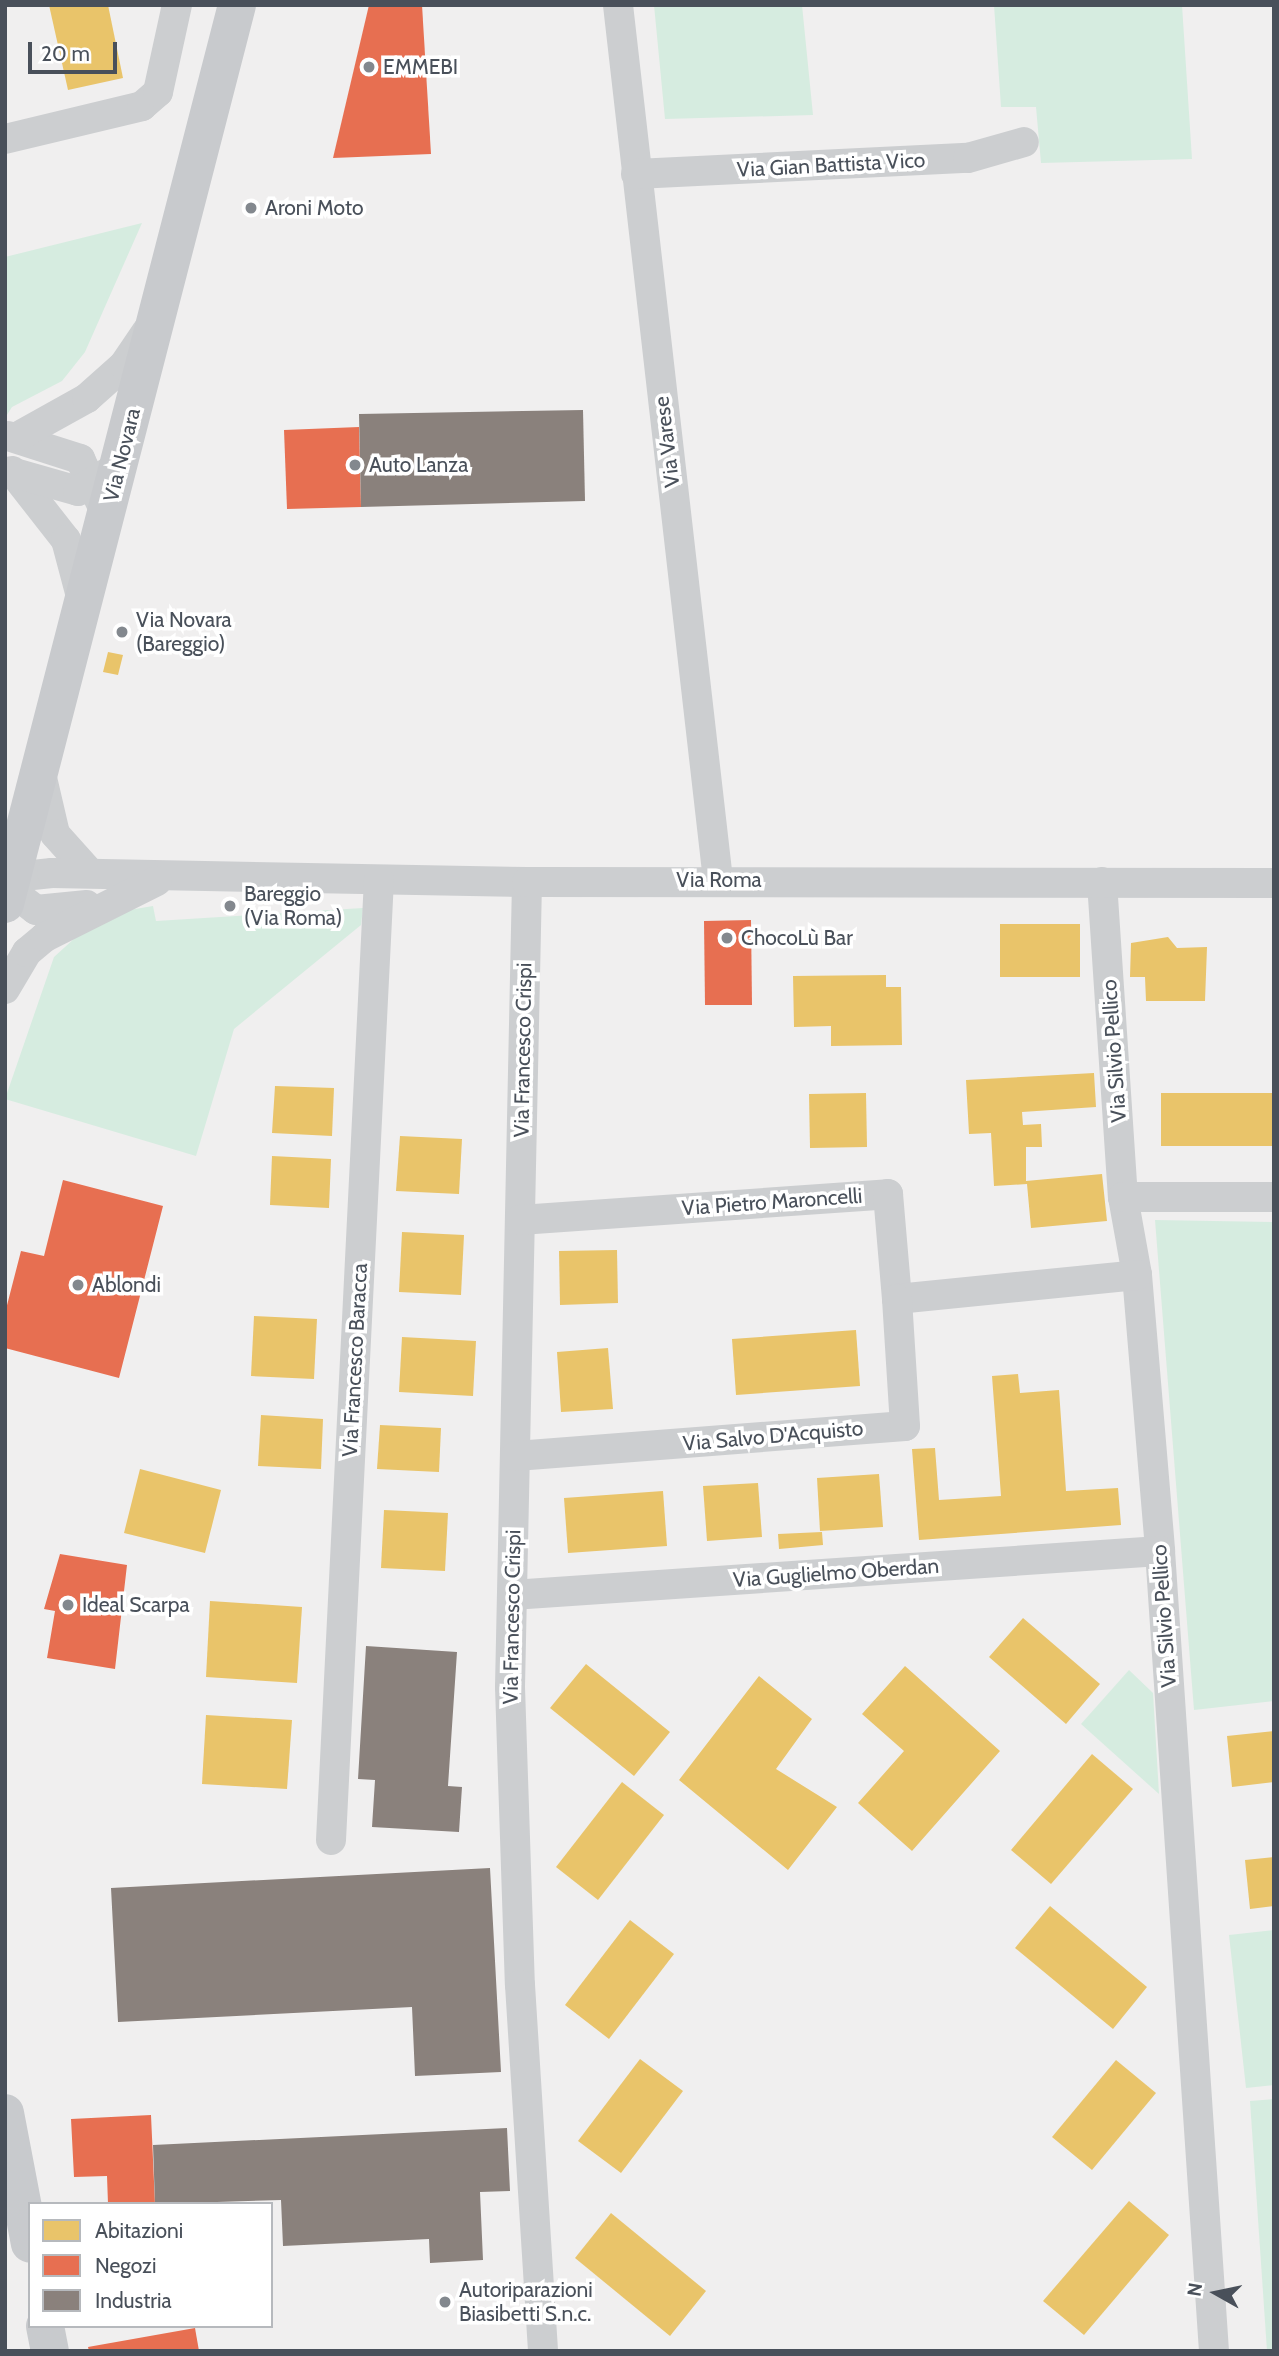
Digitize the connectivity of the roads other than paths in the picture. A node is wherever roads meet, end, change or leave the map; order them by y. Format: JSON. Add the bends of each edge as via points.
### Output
{"nodes":[{"id":1,"x":177,"y":5,"type":"edge"},
{"id":2,"x":237,"y":5,"type":"edge"},
{"id":3,"x":618,"y":5,"type":"edge"},
{"id":4,"x":5,"y":139,"type":"edge"},
{"id":5,"x":1024,"y":142,"type":"dead end"},
{"id":6,"x":636,"y":174,"type":"junction"},
{"id":7,"x":158,"y":314,"type":"junction"},
{"id":8,"x":11,"y":436,"type":"edge"},
{"id":9,"x":9,"y":470,"type":"edge"},
{"id":10,"x":108,"y":486,"type":"junction"},
{"id":11,"x":84,"y":608,"type":"junction"},
{"id":12,"x":41,"y":768,"type":"junction"},
{"id":13,"x":90,"y":873,"type":"junction"},
{"id":14,"x":164,"y":878,"type":"junction"},
{"id":15,"x":379,"y":880,"type":"junction"},
{"id":16,"x":718,"y":880,"type":"junction"},
{"id":17,"x":527,"y":882,"type":"junction"},
{"id":18,"x":1102,"y":882,"type":"junction"},
{"id":19,"x":1274,"y":883,"type":"edge"},
{"id":20,"x":6,"y":894,"type":"edge"},
{"id":21,"x":112,"y":900,"type":"junction"},
{"id":22,"x":5,"y":989,"type":"edge"},
{"id":23,"x":1124,"y":1197,"type":"junction"},
{"id":24,"x":1274,"y":1198,"type":"edge"},
{"id":25,"x":520,"y":1220,"type":"junction"},
{"id":26,"x":1137,"y":1275,"type":"junction"},
{"id":27,"x":897,"y":1299,"type":"junction"},
{"id":28,"x":516,"y":1457,"type":"junction"},
{"id":29,"x":1160,"y":1551,"type":"junction"},
{"id":30,"x":512,"y":1595,"type":"junction"},
{"id":31,"x":331,"y":1840,"type":"dead end"},
{"id":32,"x":5,"y":2113,"type":"edge"},
{"id":33,"x":28,"y":2234,"type":"edge"},
{"id":34,"x":45,"y":2328,"type":"edge"},
{"id":35,"x":50,"y":2351,"type":"edge"},
{"id":36,"x":543,"y":2351,"type":"edge"},
{"id":37,"x":1214,"y":2351,"type":"edge"}],
"edges":[{"from":1,"to":4,"type":"street","via":[[158,92],[142,106]]},
{"from":2,"to":7,"type":"main road","name":"Via Novara"},
{"from":3,"to":6,"type":"street","name":"Via Varese"},
{"from":5,"to":6,"type":"street","name":"Via Gian Battista Vico","via":[[968,158]]},
{"from":6,"to":16,"type":"street","name":"Via Varese"},
{"from":7,"to":8,"type":"street","via":[[124,365],[87,398]]},
{"from":7,"to":10,"type":"main road","name":"Via Novara"},
{"from":8,"to":10,"type":"street","via":[[80,459]]},
{"from":9,"to":10,"type":"street","via":[[54,488]]},
{"from":9,"to":11,"type":"street","via":[[66,540]]},
{"from":10,"to":11,"type":"main road","name":"Via Novara"},
{"from":11,"to":12,"type":"main road","name":"Via Novara"},
{"from":12,"to":13,"type":"street","via":[[55,834]]},
{"from":12,"to":20,"type":"main road","name":"Via Novara"},
{"from":13,"to":14,"type":"street","name":"Via Roma"},
{"from":13,"to":20,"type":"street","name":"Via Roma","via":[[35,874]]},
{"from":14,"to":15,"type":"street","name":"Via Roma"},
{"from":14,"to":21,"type":"street"},
{"from":15,"to":17,"type":"street","name":"Via Roma"},
{"from":15,"to":31,"type":"street","name":"Via Francesco Baracca"},
{"from":16,"to":17,"type":"street","name":"Via Roma"},
{"from":16,"to":18,"type":"street","name":"Via Roma"},
{"from":17,"to":25,"type":"street","name":"Via Francesco Crispi"},
{"from":18,"to":19,"type":"street","name":"Via Roma"},
{"from":18,"to":23,"type":"street","name":"Via Silvio Pellico"},
{"from":20,"to":21,"type":"street","via":[[36,910]]},
{"from":21,"to":22,"type":"street","via":[[45,937],[27,952]]},
{"from":23,"to":24,"type":"street"},
{"from":23,"to":26,"type":"street","name":"Via Silvio Pellico"},
{"from":25,"to":27,"type":"street","name":"Via Pietro Maroncelli","via":[[888,1194]]},
{"from":25,"to":28,"type":"street","name":"Via Francesco Crispi"},
{"from":26,"to":27,"type":"street"},
{"from":26,"to":29,"type":"street","name":"Via Silvio Pellico"},
{"from":27,"to":28,"type":"street","name":"Via Salvo D'Acquisto","via":[[905,1426]]},
{"from":28,"to":30,"type":"street","name":"Via Francesco Crispi"},
{"from":29,"to":30,"type":"street","name":"Via Guglielmo Oberdan"},
{"from":29,"to":37,"type":"street","name":"Via Silvio Pellico"},
{"from":30,"to":36,"type":"street","name":"Via Francesco Crispi","via":[[514,1854]]},
{"from":32,"to":33,"type":"main road"},
{"from":34,"to":35,"type":"main road"}]}
